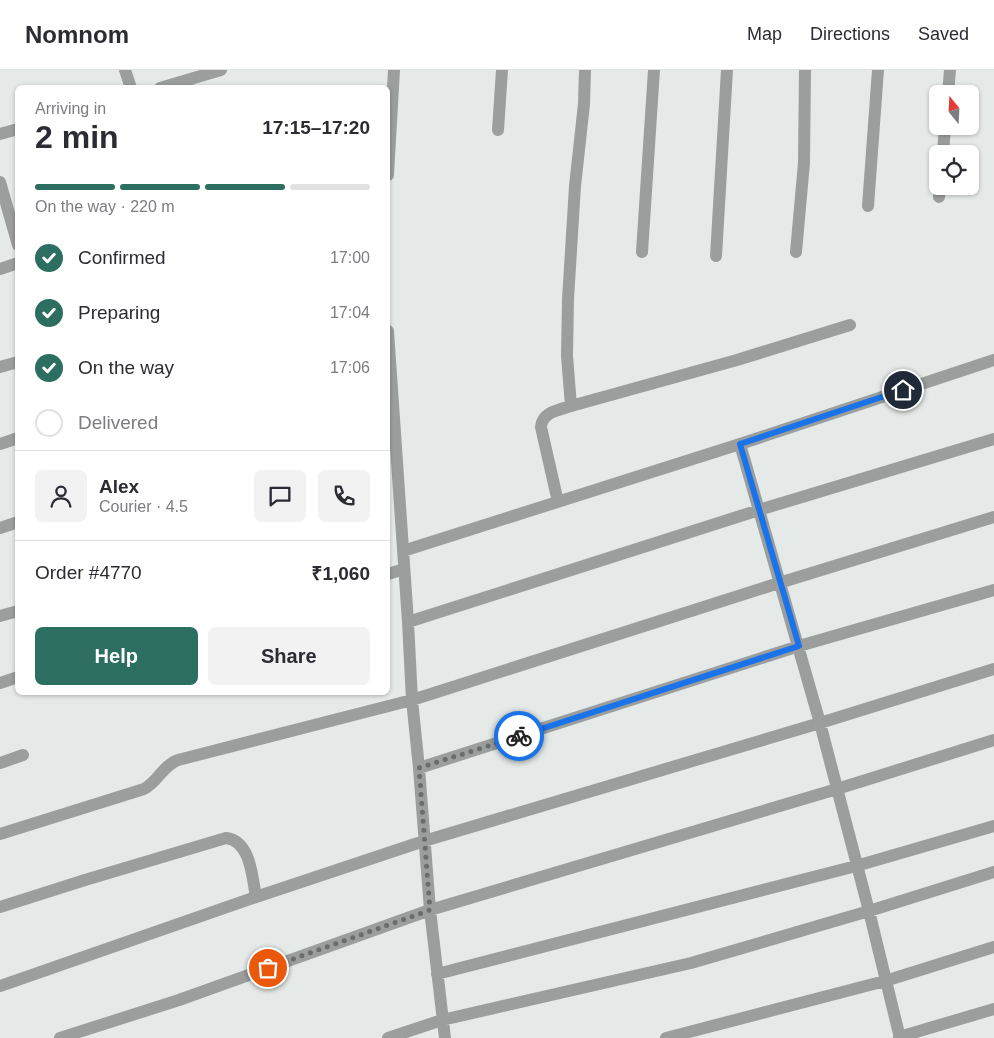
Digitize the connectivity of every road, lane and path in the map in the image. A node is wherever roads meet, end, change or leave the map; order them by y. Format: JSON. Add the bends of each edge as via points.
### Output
{"nodes":[{"id":1,"x":125,"y":70,"type":"edge"},
{"id":2,"x":221,"y":70,"type":"edge"},
{"id":3,"x":394,"y":70,"type":"edge"},
{"id":4,"x":502,"y":70,"type":"edge"},
{"id":5,"x":585,"y":70,"type":"edge"},
{"id":6,"x":654,"y":70,"type":"edge"},
{"id":7,"x":727,"y":70,"type":"edge"},
{"id":8,"x":805,"y":70,"type":"edge"},
{"id":9,"x":878,"y":70,"type":"edge"},
{"id":10,"x":950,"y":70,"type":"edge"},
{"id":11,"x":130,"y":85,"type":"edge"},
{"id":12,"x":170,"y":85,"type":"edge"},
{"id":13,"x":949,"y":85,"type":"edge"},
{"id":14,"x":390,"y":126,"type":"edge"},
{"id":15,"x":15,"y":130,"type":"edge"},
{"id":16,"x":498,"y":130,"type":"dead end"},
{"id":17,"x":0,"y":134,"type":"edge"},
{"id":18,"x":0,"y":182,"type":"edge"},
{"id":19,"x":868,"y":206,"type":"dead end"},
{"id":20,"x":15,"y":234,"type":"edge"},
{"id":21,"x":642,"y":252,"type":"dead end"},
{"id":22,"x":796,"y":252,"type":"dead end"},
{"id":23,"x":716,"y":256,"type":"dead end"},
{"id":24,"x":15,"y":265,"type":"edge"},
{"id":25,"x":0,"y":269,"type":"edge"},
{"id":26,"x":850,"y":325,"type":"dead end"},
{"id":27,"x":994,"y":360,"type":"edge"},
{"id":28,"x":15,"y":363,"type":"edge"},
{"id":29,"x":0,"y":368,"type":"edge"},
{"id":30,"x":390,"y":393,"type":"edge"},
{"id":31,"x":571,"y":406,"type":"junction"},
{"id":32,"x":391,"y":424,"type":"edge"},
{"id":33,"x":15,"y":439,"type":"edge"},
{"id":34,"x":994,"y":439,"type":"edge"},
{"id":35,"x":0,"y":444,"type":"edge"},
{"id":36,"x":740,"y":444,"type":"junction"},
{"id":37,"x":558,"y":502,"type":"junction"},
{"id":38,"x":394,"y":507,"type":"edge"},
{"id":39,"x":759,"y":510,"type":"junction"},
{"id":40,"x":994,"y":517,"type":"edge"},
{"id":41,"x":15,"y":523,"type":"edge"},
{"id":42,"x":0,"y":528,"type":"edge"},
{"id":43,"x":403,"y":551,"type":"junction"},
{"id":44,"x":404,"y":569,"type":"junction"},
{"id":45,"x":390,"y":573,"type":"edge"},
{"id":46,"x":779,"y":583,"type":"junction"},
{"id":47,"x":994,"y":590,"type":"edge"},
{"id":48,"x":15,"y":612,"type":"edge"},
{"id":49,"x":0,"y":616,"type":"edge"},
{"id":50,"x":408,"y":622,"type":"junction"},
{"id":51,"x":799,"y":646,"type":"junction"},
{"id":52,"x":994,"y":669,"type":"edge"},
{"id":53,"x":15,"y":678,"type":"edge"},
{"id":54,"x":0,"y":683,"type":"edge"},
{"id":55,"x":412,"y":700,"type":"junction"},
{"id":56,"x":820,"y":723,"type":"junction"},
{"id":57,"x":994,"y":740,"type":"edge"},
{"id":58,"x":23,"y":756,"type":"dead end"},
{"id":59,"x":0,"y":763,"type":"edge"},
{"id":60,"x":419,"y":768,"type":"junction"},
{"id":61,"x":838,"y":789,"type":"junction"},
{"id":62,"x":994,"y":826,"type":"edge"},
{"id":63,"x":0,"y":834,"type":"edge"},
{"id":64,"x":424,"y":841,"type":"junction"},
{"id":65,"x":856,"y":866,"type":"junction"},
{"id":66,"x":994,"y":872,"type":"edge"},
{"id":67,"x":256,"y":897,"type":"junction"},
{"id":68,"x":0,"y":908,"type":"edge"},
{"id":69,"x":430,"y":910,"type":"junction"},
{"id":70,"x":869,"y":911,"type":"junction"},
{"id":71,"x":994,"y":947,"type":"edge"},
{"id":72,"x":437,"y":974,"type":"junction"},
{"id":73,"x":885,"y":981,"type":"junction"},
{"id":74,"x":0,"y":986,"type":"edge"},
{"id":75,"x":994,"y":1009,"type":"edge"},
{"id":76,"x":442,"y":1020,"type":"junction"},
{"id":77,"x":900,"y":1037,"type":"edge"},
{"id":78,"x":60,"y":1038,"type":"edge"},
{"id":79,"x":388,"y":1038,"type":"edge"},
{"id":80,"x":445,"y":1038,"type":"edge"},
{"id":81,"x":666,"y":1038,"type":"edge"}],
"edges":[{"from":1,"to":11,"type":"street"},
{"from":2,"to":12,"type":"street"},
{"from":3,"to":14,"type":"street"},
{"from":4,"to":16,"type":"street"},
{"from":5,"to":31,"type":"street","via":[[568,298],[567,356]]},
{"from":6,"to":21,"type":"street"},
{"from":7,"to":23,"type":"street"},
{"from":8,"to":22,"type":"street","via":[[804,163]]},
{"from":9,"to":19,"type":"street"},
{"from":10,"to":13,"type":"street"},
{"from":15,"to":17,"type":"street"},
{"from":18,"to":20,"type":"street"},
{"from":24,"to":25,"type":"street"},
{"from":26,"to":31,"type":"street"},
{"from":27,"to":36,"type":"street"},
{"from":28,"to":29,"type":"street"},
{"from":30,"to":32,"type":"street"},
{"from":31,"to":37,"type":"street","via":[[544,416],[542,420]]},
{"from":32,"to":38,"type":"street"},
{"from":33,"to":35,"type":"street"},
{"from":34,"to":39,"type":"street"},
{"from":36,"to":37,"type":"street"},
{"from":36,"to":39,"type":"street"},
{"from":37,"to":43,"type":"street"},
{"from":38,"to":43,"type":"street"},
{"from":39,"to":46,"type":"street"},
{"from":39,"to":50,"type":"street"},
{"from":40,"to":46,"type":"street"},
{"from":41,"to":42,"type":"street"},
{"from":43,"to":44,"type":"street"},
{"from":44,"to":45,"type":"street"},
{"from":44,"to":50,"type":"street"},
{"from":46,"to":51,"type":"street"},
{"from":46,"to":55,"type":"street"},
{"from":47,"to":51,"type":"street"},
{"from":48,"to":49,"type":"street"},
{"from":50,"to":55,"type":"street"},
{"from":51,"to":56,"type":"street"},
{"from":51,"to":60,"type":"street"},
{"from":52,"to":56,"type":"street"},
{"from":53,"to":54,"type":"street"},
{"from":55,"to":60,"type":"street"},
{"from":55,"to":63,"type":"street","via":[[178,760],[168,765],[156,781],[144,789]]},
{"from":56,"to":61,"type":"street"},
{"from":56,"to":64,"type":"street"},
{"from":57,"to":61,"type":"street"},
{"from":58,"to":59,"type":"street"},
{"from":60,"to":64,"type":"street"},
{"from":61,"to":65,"type":"street"},
{"from":61,"to":69,"type":"street"},
{"from":62,"to":65,"type":"street"},
{"from":64,"to":67,"type":"street"},
{"from":64,"to":69,"type":"street"},
{"from":65,"to":70,"type":"street"},
{"from":65,"to":72,"type":"street"},
{"from":66,"to":70,"type":"street"},
{"from":67,"to":68,"type":"street","via":[[246,853],[242,846],[226,838]]},
{"from":67,"to":74,"type":"street"},
{"from":69,"to":72,"type":"street"},
{"from":69,"to":78,"type":"street","via":[[178,1000]]},
{"from":70,"to":73,"type":"street"},
{"from":70,"to":76,"type":"street","via":[[691,963]]},
{"from":71,"to":73,"type":"street"},
{"from":72,"to":76,"type":"street"},
{"from":73,"to":77,"type":"street"},
{"from":73,"to":81,"type":"street"},
{"from":75,"to":77,"type":"street"},
{"from":76,"to":79,"type":"street"},
{"from":76,"to":80,"type":"street"}]}
